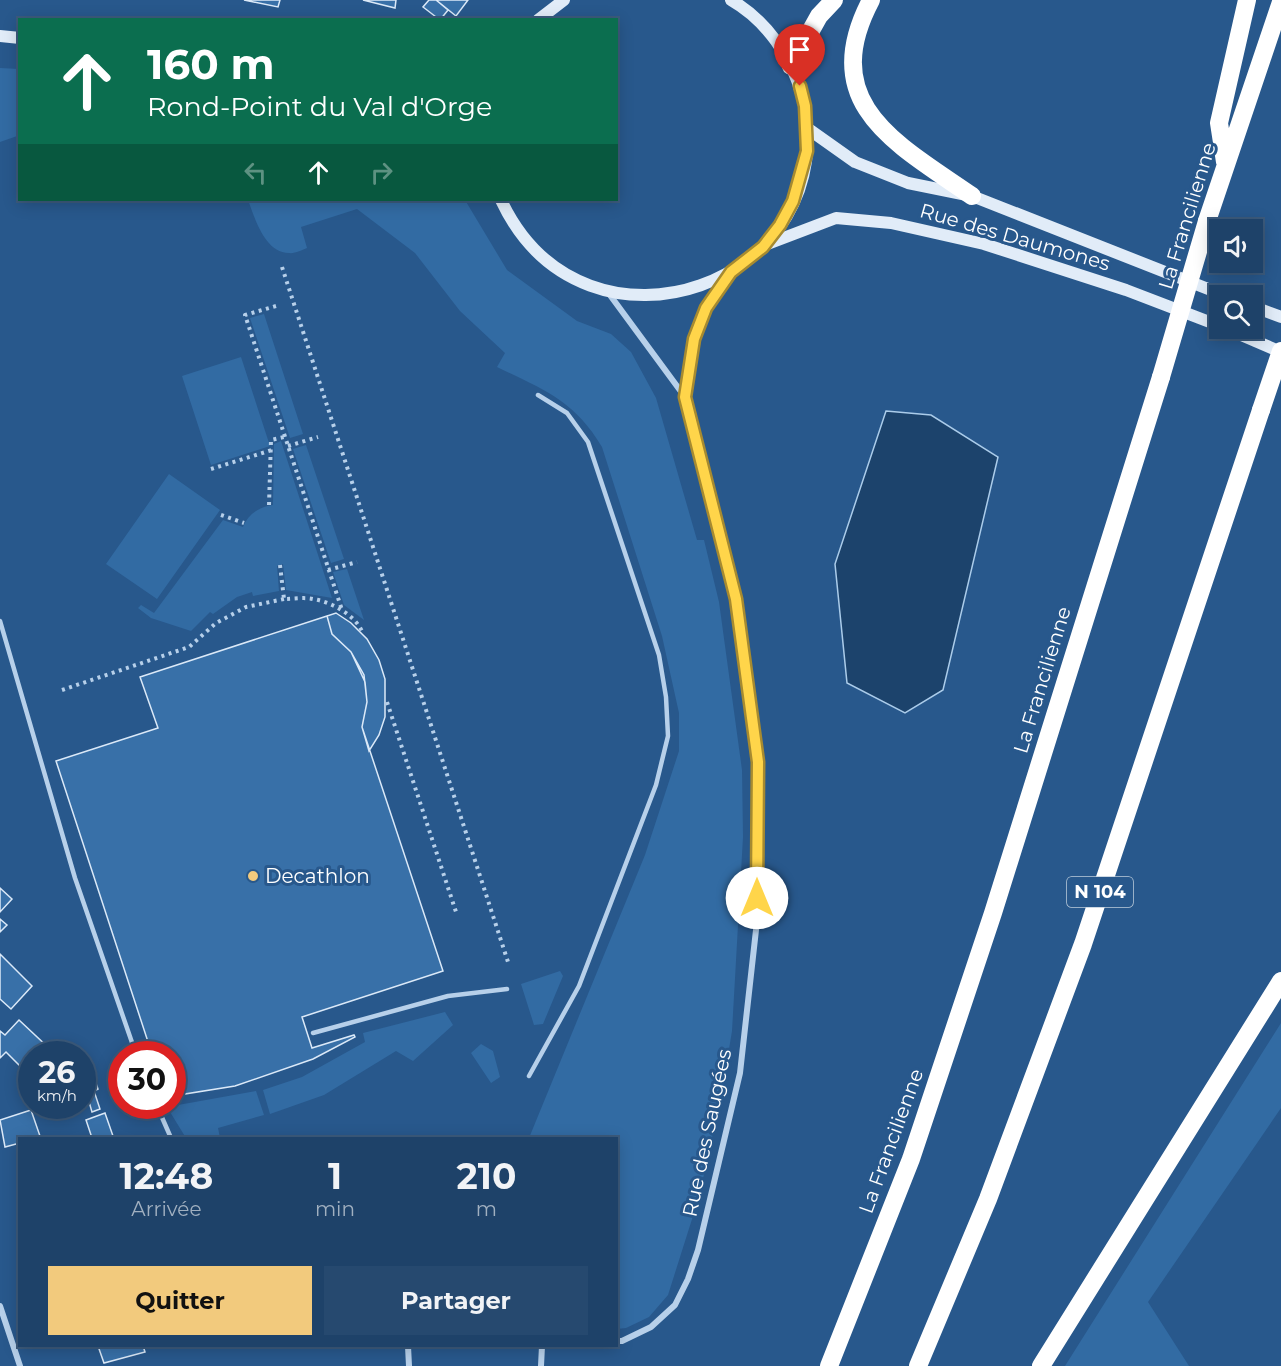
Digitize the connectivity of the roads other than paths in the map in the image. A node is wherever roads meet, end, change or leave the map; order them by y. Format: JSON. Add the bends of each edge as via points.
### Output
{"nodes":[{"id":1,"x":564,"y":0,"type":"edge"},
{"id":2,"x":731,"y":0,"type":"edge"},
{"id":3,"x":834,"y":0,"type":"edge"},
{"id":4,"x":871,"y":0,"type":"edge"},
{"id":5,"x":1247,"y":0,"type":"edge"},
{"id":6,"x":1281,"y":2,"type":"edge"},
{"id":7,"x":541,"y":18,"type":"edge"},
{"id":8,"x":0,"y":36,"type":"edge"},
{"id":9,"x":18,"y":38,"type":"edge"},
{"id":10,"x":791,"y":66,"type":"junction"},
{"id":11,"x":807,"y":128,"type":"junction"},
{"id":12,"x":1226,"y":166,"type":"junction"},
{"id":13,"x":972,"y":196,"type":"junction"},
{"id":14,"x":502,"y":201,"type":"edge"},
{"id":15,"x":763,"y":247,"type":"junction"},
{"id":16,"x":731,"y":272,"type":"junction"},
{"id":17,"x":1209,"y":289,"type":"edge"},
{"id":18,"x":607,"y":291,"type":"junction"},
{"id":19,"x":1263,"y":310,"type":"edge"},
{"id":20,"x":1281,"y":317,"type":"edge"},
{"id":21,"x":1209,"y":322,"type":"edge"},
{"id":22,"x":1252,"y":339,"type":"edge"},
{"id":23,"x":1281,"y":351,"type":"edge"},
{"id":24,"x":538,"y":395,"type":"dead end"},
{"id":25,"x":685,"y":397,"type":"junction"},
{"id":26,"x":0,"y":621,"type":"edge"},
{"id":27,"x":1281,"y":981,"type":"edge"},
{"id":28,"x":507,"y":988,"type":"dead end"},
{"id":29,"x":313,"y":1033,"type":"dead end"},
{"id":30,"x":131,"y":1041,"type":"edge"},
{"id":31,"x":529,"y":1076,"type":"dead end"},
{"id":32,"x":163,"y":1119,"type":"edge"},
{"id":33,"x":171,"y":1137,"type":"edge"},
{"id":34,"x":0,"y":1306,"type":"edge"},
{"id":35,"x":618,"y":1341,"type":"edge"},
{"id":36,"x":408,"y":1347,"type":"edge"},
{"id":37,"x":543,"y":1347,"type":"edge"},
{"id":38,"x":20,"y":1366,"type":"edge"},
{"id":39,"x":409,"y":1366,"type":"edge"},
{"id":40,"x":542,"y":1366,"type":"edge"},
{"id":41,"x":829,"y":1366,"type":"edge"},
{"id":42,"x":918,"y":1366,"type":"edge"},
{"id":43,"x":1041,"y":1366,"type":"edge"}],
"edges":[{"from":1,"to":7,"type":"main road"},
{"from":2,"to":10,"type":"main road","via":[[765,27]]},
{"from":3,"to":10,"type":"highway","via":[[819,16]]},
{"from":4,"to":13,"type":"highway","via":[[857,27],[852,65],[857,91],[880,128],[894,141]]},
{"from":5,"to":12,"type":"highway","via":[[1219,123]]},
{"from":6,"to":12,"type":"highway","name":"La Francilienne"},
{"from":8,"to":9,"type":"main road"},
{"from":10,"to":11,"type":"main road","via":[[800,86]]},
{"from":11,"to":13,"type":"main road","name":"Rue des Daumones","via":[[855,162],[908,183]]},
{"from":11,"to":15,"type":"main road","via":[[804,168],[793,201]]},
{"from":12,"to":41,"type":"highway","name":"La Francilienne","bridge":true,"via":[[993,913],[911,1160]]},
{"from":13,"to":17,"type":"main road","name":"Rue des Daumones"},
{"from":14,"to":18,"type":"main road","via":[[515,226],[540,254],[579,281]]},
{"from":15,"to":16,"type":"main road"},
{"from":15,"to":21,"type":"main road","name":"Rue des Daumones","via":[[836,218],[891,223],[984,244]]},
{"from":16,"to":18,"type":"main road","via":[[709,284],[660,296]]},
{"from":16,"to":25,"type":"street","name":"Rue des Saugées","via":[[706,308],[694,339]]},
{"from":18,"to":25,"type":"street","name":"Rue des Saugées"},
{"from":19,"to":20,"type":"main road"},
{"from":22,"to":23,"type":"main road"},
{"from":23,"to":42,"type":"highway","number":"N 104","bridge":true,"via":[[1083,944],[988,1199]]},
{"from":24,"to":31,"type":"lane","via":[[567,413],[588,442],[659,655],[668,736],[656,785],[579,986]]},
{"from":25,"to":35,"type":"street","name":"Rue des Saugées","via":[[736,599],[758,762],[757,921],[740,1073],[694,1260],[675,1305],[651,1326]]},
{"from":26,"to":30,"type":"lane","via":[[75,878]]},
{"from":27,"to":43,"type":"highway"},
{"from":28,"to":29,"type":"lane","via":[[448,996]]},
{"from":32,"to":33,"type":"lane"},
{"from":34,"to":38,"type":"street"},
{"from":36,"to":39,"type":"street"},
{"from":37,"to":40,"type":"street"}]}
